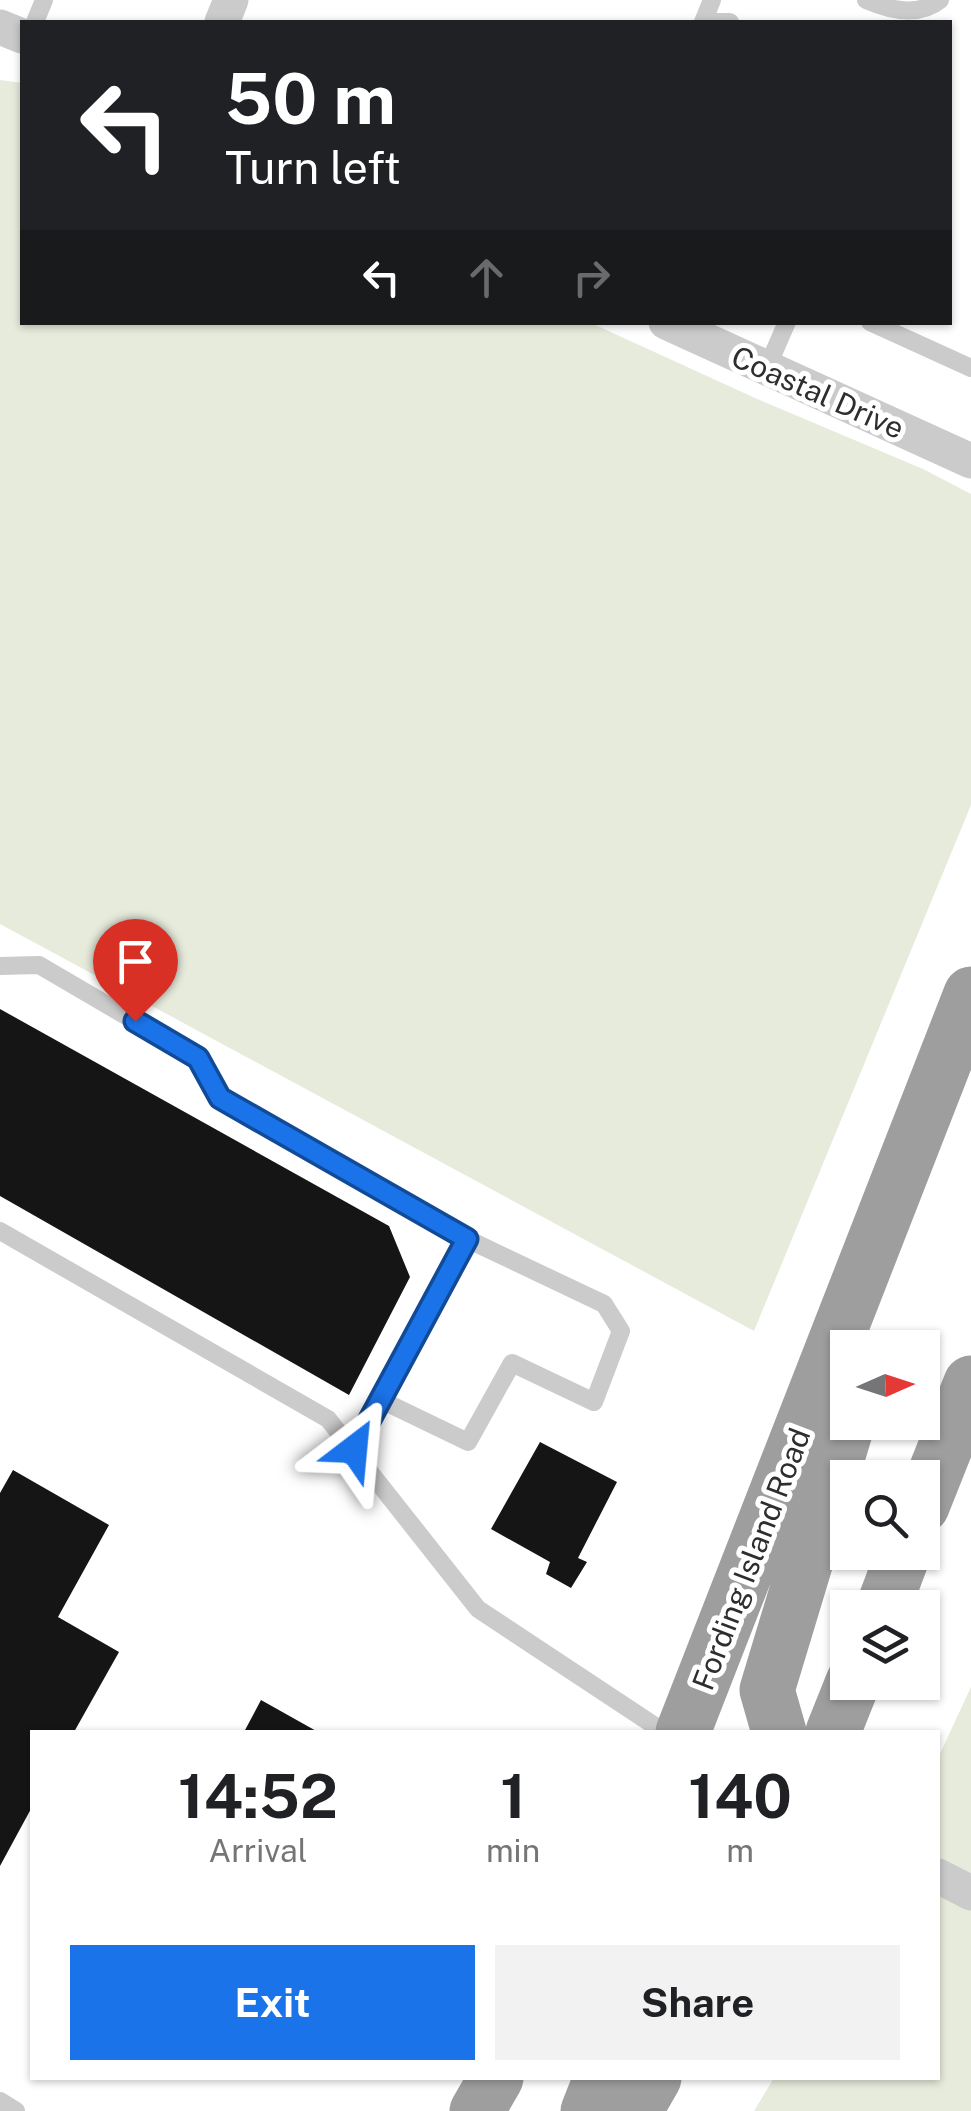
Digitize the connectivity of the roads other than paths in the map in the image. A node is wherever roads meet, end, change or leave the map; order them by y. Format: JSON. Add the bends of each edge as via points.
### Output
{"nodes":[{"id":1,"x":866,"y":0,"type":"edge"},
{"id":2,"x":940,"y":0,"type":"edge"},
{"id":3,"x":887,"y":17,"type":"edge"},
{"id":4,"x":673,"y":325,"type":"edge"},
{"id":5,"x":786,"y":325,"type":"edge"},
{"id":6,"x":877,"y":325,"type":"edge"},
{"id":7,"x":767,"y":368,"type":"junction"},
{"id":8,"x":971,"y":368,"type":"edge"},
{"id":9,"x":971,"y":462,"type":"edge"},
{"id":10,"x":0,"y":966,"type":"edge"},
{"id":11,"x":971,"y":994,"type":"edge"},
{"id":12,"x":971,"y":1011,"type":"edge"},
{"id":13,"x":0,"y":1230,"type":"edge"},
{"id":14,"x":467,"y":1239,"type":"junction"},
{"id":15,"x":875,"y":1330,"type":"edge"},
{"id":16,"x":971,"y":1383,"type":"edge"},
{"id":17,"x":381,"y":1400,"type":"junction"},
{"id":18,"x":843,"y":1440,"type":"edge"},
{"id":19,"x":354,"y":1449,"type":"junction"},
{"id":20,"x":940,"y":1461,"type":"edge"},
{"id":21,"x":846,"y":1700,"type":"edge"},
{"id":22,"x":661,"y":1730,"type":"edge"},
{"id":23,"x":684,"y":1730,"type":"edge"},
{"id":24,"x":779,"y":1730,"type":"edge"},
{"id":25,"x":834,"y":1730,"type":"edge"},
{"id":26,"x":940,"y":1877,"type":"edge"},
{"id":27,"x":971,"y":1893,"type":"edge"},
{"id":28,"x":495,"y":2080,"type":"edge"},
{"id":29,"x":600,"y":2080,"type":"edge"},
{"id":30,"x":653,"y":2080,"type":"edge"},
{"id":31,"x":0,"y":2101,"type":"edge"},
{"id":32,"x":16,"y":2111,"type":"edge"},
{"id":33,"x":477,"y":2111,"type":"edge"},
{"id":34,"x":588,"y":2111,"type":"edge"},
{"id":35,"x":635,"y":2111,"type":"edge"}],
"edges":[{"from":1,"to":3,"type":"lane"},
{"from":2,"to":3,"type":"lane"},
{"from":4,"to":7,"type":"street","name":"Coastal Drive"},
{"from":5,"to":7,"type":"lane"},
{"from":6,"to":8,"type":"lane"},
{"from":7,"to":9,"type":"street","name":"Coastal Drive"},
{"from":10,"to":14,"type":"lane","via":[[39,965],[55,974],[198,1058],[220,1098]]},
{"from":11,"to":23,"type":"highway","name":"Fording Island Road"},
{"from":12,"to":15,"type":"highway"},
{"from":13,"to":19,"type":"lane","via":[[328,1419]]},
{"from":14,"to":17,"type":"lane"},
{"from":14,"to":17,"type":"lane","via":[[604,1304],[621,1330],[594,1402],[512,1363],[468,1442]]},
{"from":16,"to":20,"type":"highway"},
{"from":17,"to":19,"type":"lane"},
{"from":18,"to":24,"type":"highway","via":[[767,1690]]},
{"from":19,"to":22,"type":"lane","via":[[478,1609]]},
{"from":21,"to":25,"type":"highway"},
{"from":26,"to":27,"type":"street"},
{"from":28,"to":33,"type":"highway"},
{"from":29,"to":34,"type":"highway"},
{"from":30,"to":35,"type":"highway"},
{"from":31,"to":32,"type":"lane"}]}
